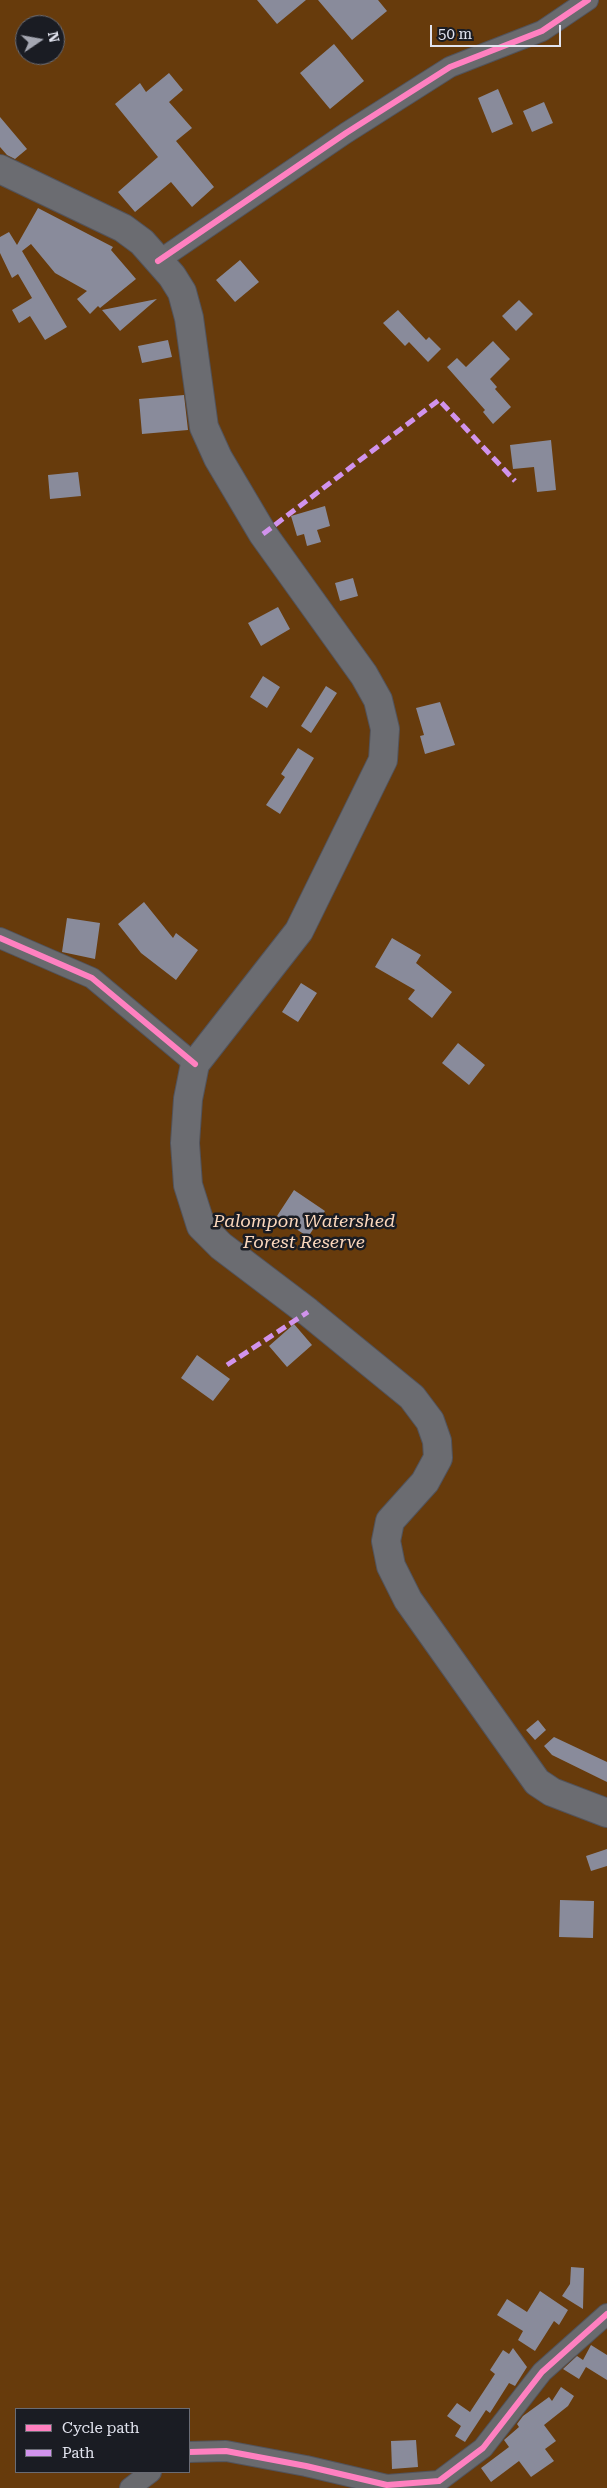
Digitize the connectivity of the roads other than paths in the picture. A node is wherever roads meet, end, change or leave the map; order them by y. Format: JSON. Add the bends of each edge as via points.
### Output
{"nodes":[{"id":1,"x":588,"y":0,"type":"edge"},
{"id":2,"x":0,"y":169,"type":"edge"},
{"id":3,"x":158,"y":260,"type":"junction"},
{"id":4,"x":0,"y":938,"type":"edge"},
{"id":5,"x":195,"y":1064,"type":"junction"},
{"id":6,"x":607,"y":1812,"type":"edge"},
{"id":7,"x":607,"y":2314,"type":"edge"},
{"id":8,"x":190,"y":2452,"type":"edge"},
{"id":9,"x":150,"y":2473,"type":"edge"},
{"id":10,"x":130,"y":2488,"type":"edge"}],
"edges":[{"from":1,"to":3,"type":"street","via":[[542,31],[450,67]]},
{"from":2,"to":3,"type":"main road","via":[[123,228]]},
{"from":3,"to":5,"type":"main road","via":[[182,292],[204,427],[218,458],[262,534],[364,676],[378,700],[385,729],[383,760],[299,931]]},
{"from":4,"to":5,"type":"street","via":[[92,978]]},
{"from":5,"to":6,"type":"main road","via":[[184,1143],[188,1185],[202,1226],[221,1246],[412,1397],[430,1421],[438,1458],[425,1482],[390,1521],[386,1541],[391,1566],[408,1600],[537,1782],[552,1792]]},
{"from":7,"to":8,"type":"street","via":[[542,2372],[483,2448],[439,2481],[387,2485],[226,2452]]},
{"from":9,"to":10,"type":"street"}]}
